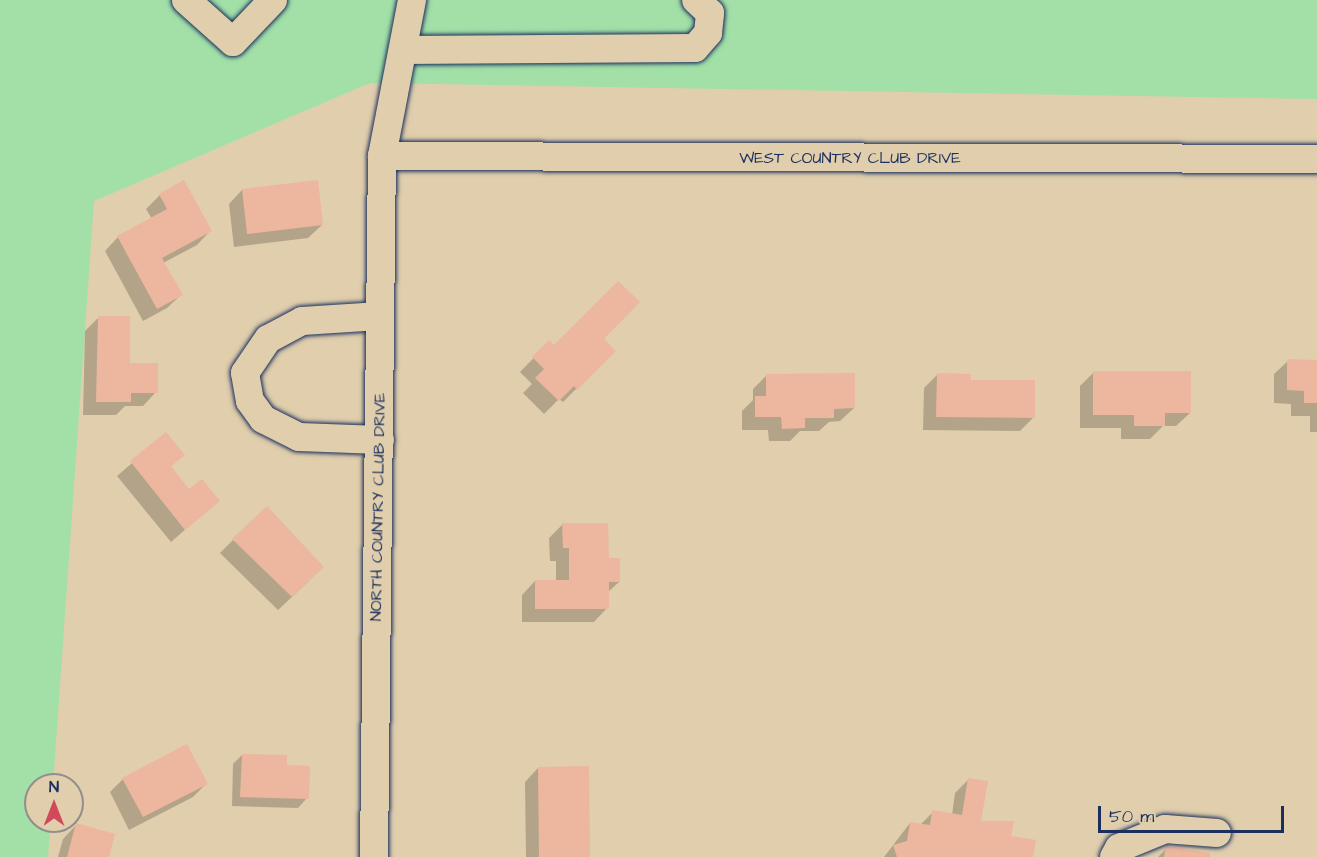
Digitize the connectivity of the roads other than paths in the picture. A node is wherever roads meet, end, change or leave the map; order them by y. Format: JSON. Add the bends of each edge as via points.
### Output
{"nodes":[{"id":1,"x":186,"y":0,"type":"edge"},
{"id":2,"x":273,"y":0,"type":"edge"},
{"id":3,"x":412,"y":0,"type":"edge"},
{"id":4,"x":696,"y":0,"type":"edge"},
{"id":5,"x":403,"y":50,"type":"junction"},
{"id":6,"x":382,"y":156,"type":"junction"},
{"id":7,"x":1317,"y":159,"type":"edge"},
{"id":8,"x":380,"y":316,"type":"junction"},
{"id":9,"x":380,"y":440,"type":"junction"},
{"id":10,"x":1217,"y":833,"type":"dead end"},
{"id":11,"x":374,"y":857,"type":"edge"},
{"id":12,"x":1114,"y":857,"type":"edge"}],
"edges":[{"from":1,"to":2,"type":"street","via":[[233,42]]},
{"from":3,"to":5,"type":"street","name":"NORTH COUNTRY CLUB DRIVE"},
{"from":4,"to":5,"type":"street","via":[[710,13],[708,33],[695,48]]},
{"from":5,"to":6,"type":"street","name":"NORTH COUNTRY CLUB DRIVE"},
{"from":6,"to":7,"type":"street","name":"WEST COUNTRY CLUB DRIVE"},
{"from":6,"to":8,"type":"street","name":"NORTH COUNTRY CLUB DRIVE"},
{"from":8,"to":9,"type":"street","name":"NORTH COUNTRY CLUB DRIVE"},
{"from":8,"to":9,"type":"street","via":[[302,321],[268,339],[245,373],[250,401],[263,419],[299,437]]},
{"from":9,"to":11,"type":"street","name":"NORTH COUNTRY CLUB DRIVE"},
{"from":10,"to":12,"type":"street","via":[[1165,829],[1119,848]]}]}
